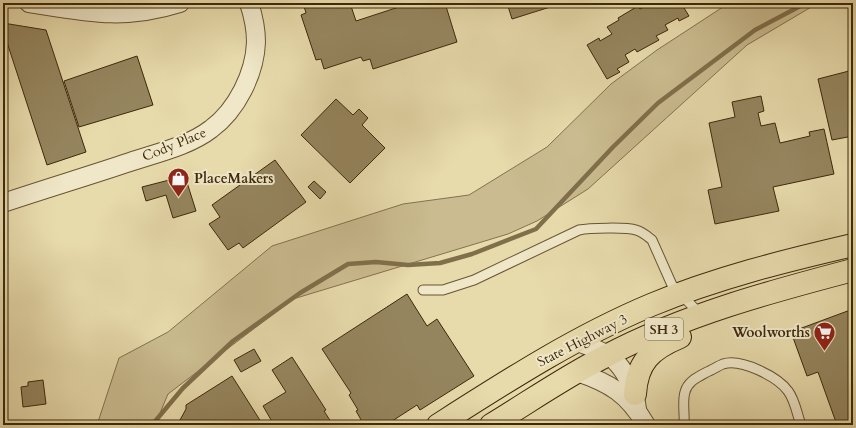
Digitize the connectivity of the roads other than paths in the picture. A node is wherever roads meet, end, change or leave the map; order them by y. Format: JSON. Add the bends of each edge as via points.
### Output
{"nodes":[{"id":1,"x":29,"y":3,"type":"edge"},
{"id":2,"x":180,"y":3,"type":"edge"},
{"id":3,"x":249,"y":3,"type":"edge"},
{"id":4,"x":3,"y":203,"type":"edge"},
{"id":5,"x":853,"y":245,"type":"edge"},
{"id":6,"x":853,"y":270,"type":"edge"},
{"id":7,"x":422,"y":290,"type":"dead end"},
{"id":8,"x":768,"y":293,"type":"junction"},
{"id":9,"x":681,"y":294,"type":"junction"},
{"id":10,"x":701,"y":315,"type":"junction"},
{"id":11,"x":576,"y":341,"type":"junction"},
{"id":12,"x":607,"y":355,"type":"junction"},
{"id":13,"x":577,"y":372,"type":"junction"},
{"id":14,"x":636,"y":401,"type":"junction"},
{"id":15,"x":438,"y":425,"type":"edge"},
{"id":16,"x":491,"y":425,"type":"edge"},
{"id":17,"x":646,"y":425,"type":"edge"},
{"id":18,"x":684,"y":425,"type":"edge"},
{"id":19,"x":801,"y":425,"type":"edge"}],
"edges":[{"from":1,"to":2,"type":"street","via":[[100,14],[130,14]]},
{"from":3,"to":4,"type":"street","name":"Cody Place","via":[[256,42],[252,67],[243,90],[229,111],[212,129],[189,141],[158,152]]},
{"from":5,"to":9,"type":"highway","name":"State Highway 3","number":"SH 3","via":[[732,276]]},
{"from":6,"to":8,"type":"highway","name":"State Highway 3","number":"SH 3"},
{"from":7,"to":9,"type":"lane","via":[[443,290],[474,280],[579,230],[591,227],[635,230],[647,235],[652,240],[672,285]]},
{"from":8,"to":10,"type":"highway","name":"State Highway 3","number":"SH 3"},
{"from":8,"to":14,"type":"highway","via":[[730,318],[665,343],[654,350],[640,368],[636,380]]},
{"from":9,"to":10,"type":"lane"},
{"from":9,"to":11,"type":"highway","name":"State Highway 3","number":"SH 3"},
{"from":10,"to":12,"type":"highway","name":"State Highway 3","number":"SH 3"},
{"from":11,"to":12,"type":"street"},
{"from":11,"to":15,"type":"highway","name":"State Highway 3","number":"SH 3","via":[[520,372]]},
{"from":12,"to":13,"type":"highway","name":"State Highway 3","number":"SH 3"},
{"from":12,"to":14,"type":"street","via":[[617,363]]},
{"from":13,"to":14,"type":"street","via":[[610,385]]},
{"from":13,"to":16,"type":"highway","name":"State Highway 3","number":"SH 3"},
{"from":14,"to":17,"type":"street"},
{"from":18,"to":19,"type":"lane","via":[[683,400],[689,383],[724,364],[735,363],[746,364],[783,385],[792,399]]}]}
